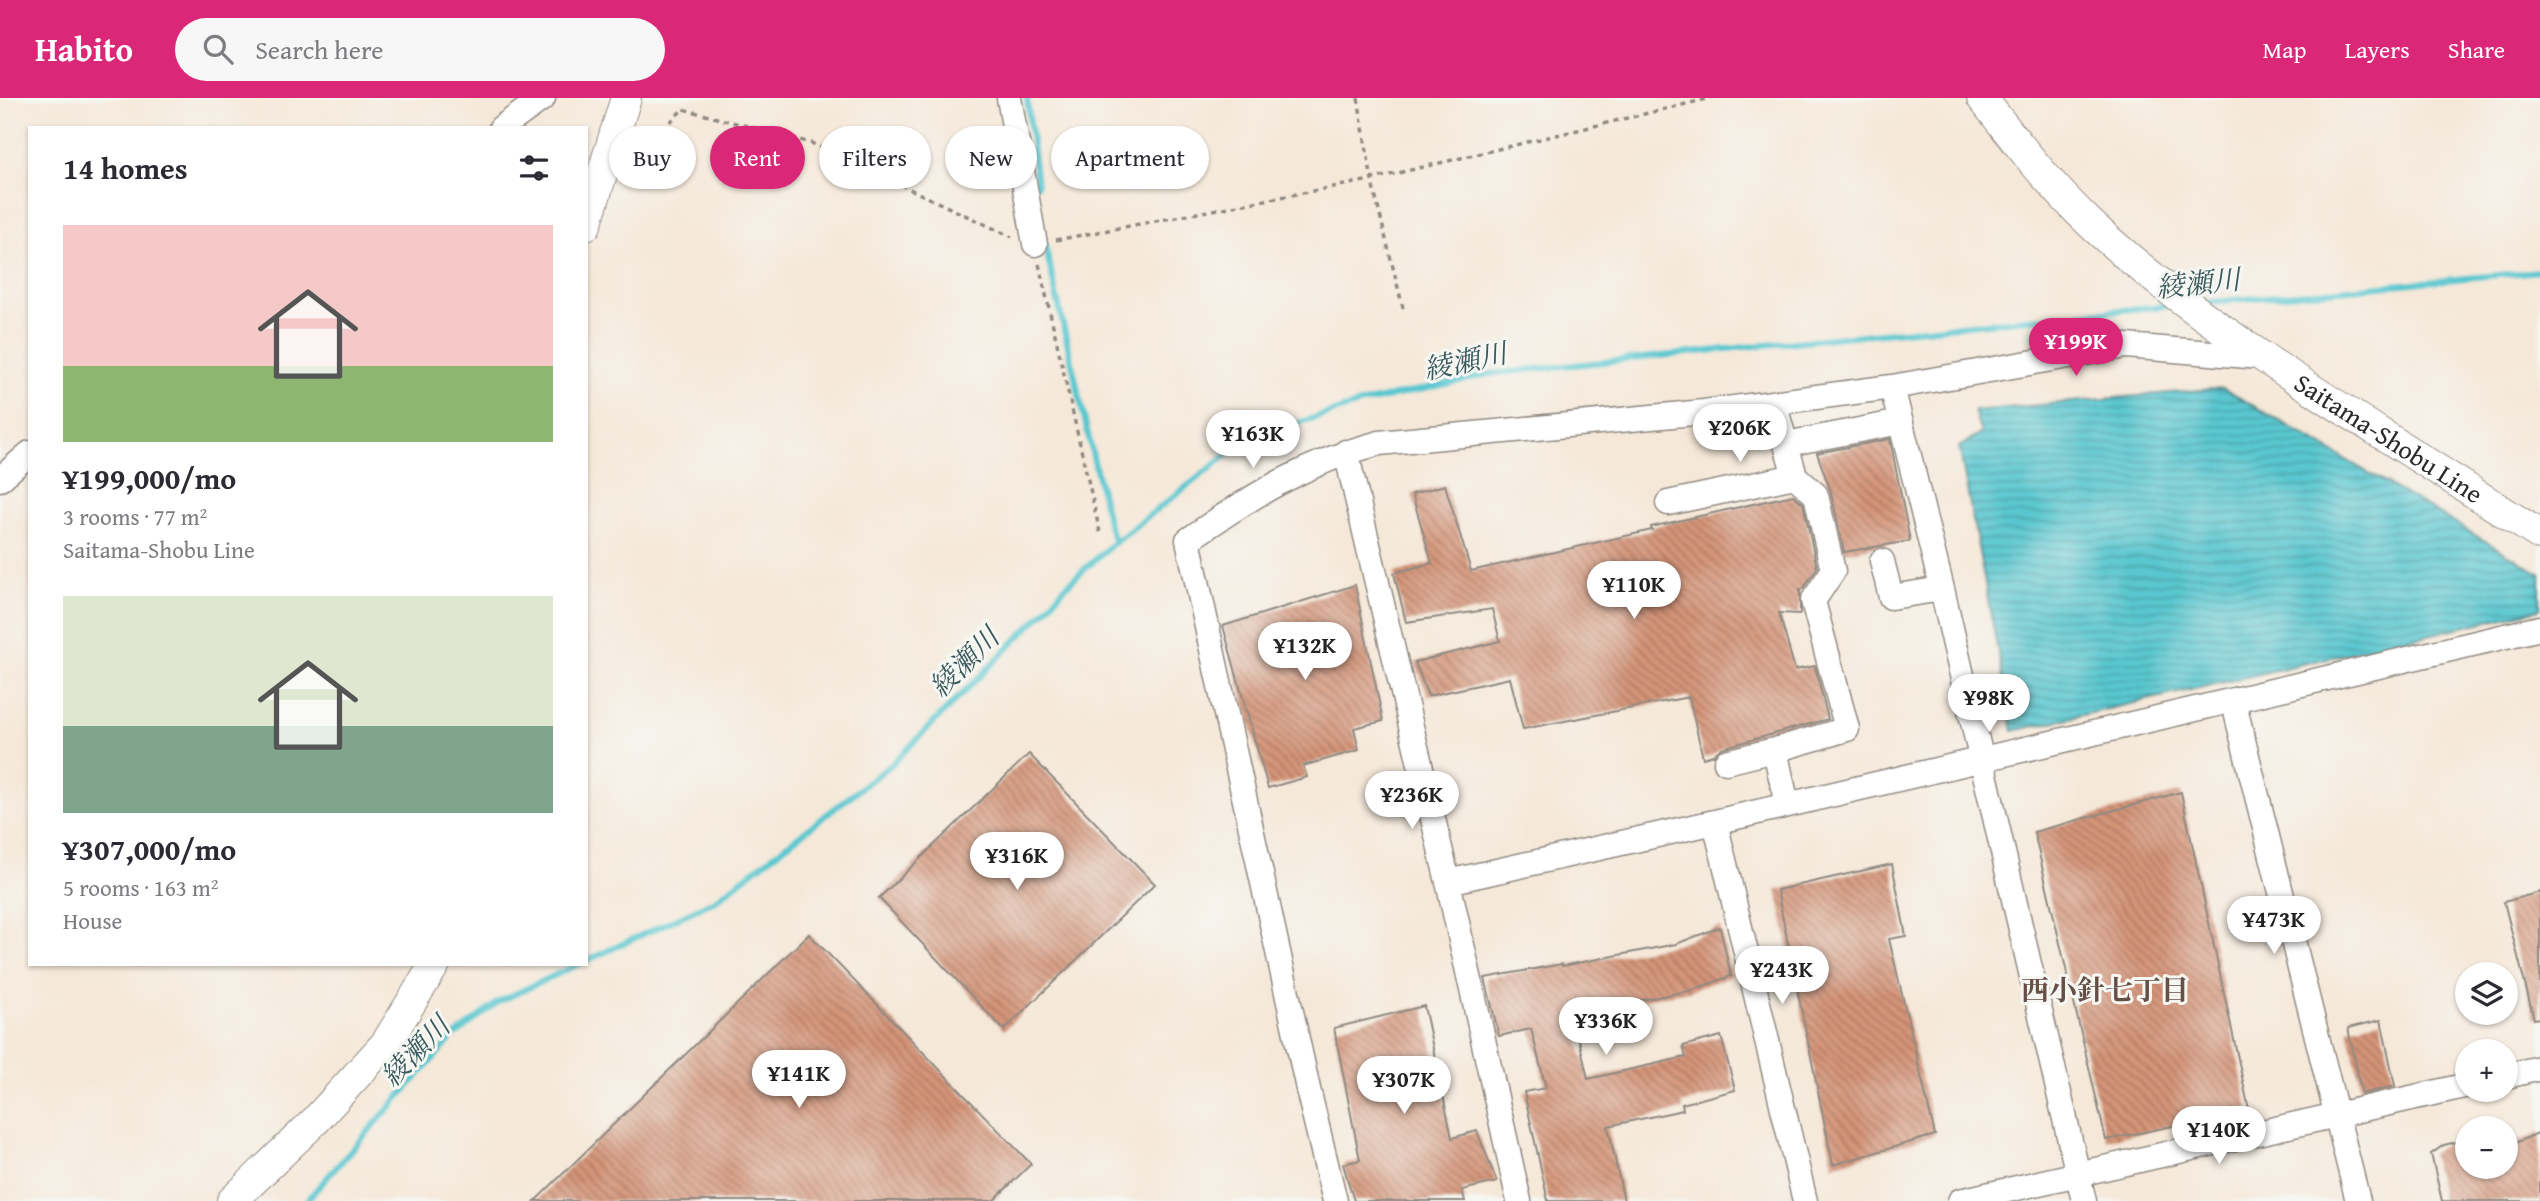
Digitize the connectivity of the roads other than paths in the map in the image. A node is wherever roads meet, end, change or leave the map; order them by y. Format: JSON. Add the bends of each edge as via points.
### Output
{"nodes":[{"id":1,"x":543,"y":98,"type":"edge"},
{"id":2,"x":626,"y":98,"type":"edge"},
{"id":3,"x":1009,"y":98,"type":"edge"},
{"id":4,"x":1982,"y":98,"type":"edge"},
{"id":5,"x":504,"y":126,"type":"edge"},
{"id":6,"x":588,"y":219,"type":"edge"},
{"id":7,"x":1035,"y":244,"type":"road end"},
{"id":8,"x":2248,"y":349,"type":"junction"},
{"id":9,"x":1892,"y":387,"type":"junction"},
{"id":10,"x":1774,"y":403,"type":"junction"},
{"id":11,"x":1901,"y":422,"type":"junction"},
{"id":12,"x":1786,"y":444,"type":"junction"},
{"id":13,"x":1346,"y":452,"type":"junction"},
{"id":14,"x":28,"y":455,"type":"edge"},
{"id":15,"x":1795,"y":476,"type":"junction"},
{"id":16,"x":0,"y":479,"type":"edge"},
{"id":17,"x":1668,"y":503,"type":"dead end"},
{"id":18,"x":2540,"y":535,"type":"edge"},
{"id":19,"x":1882,"y":561,"type":"dead end"},
{"id":20,"x":1942,"y":589,"type":"junction"},
{"id":21,"x":2540,"y":628,"type":"edge"},
{"id":22,"x":2234,"y":700,"type":"junction"},
{"id":23,"x":1775,"y":750,"type":"junction"},
{"id":24,"x":1982,"y":760,"type":"junction"},
{"id":25,"x":1726,"y":762,"type":"dead end"},
{"id":26,"x":1787,"y":805,"type":"junction"},
{"id":27,"x":1715,"y":822,"type":"junction"},
{"id":28,"x":1448,"y":882,"type":"junction"},
{"id":29,"x":434,"y":966,"type":"edge"},
{"id":30,"x":2540,"y":1068,"type":"edge"},
{"id":31,"x":2518,"y":1073,"type":"edge"},
{"id":32,"x":2455,"y":1088,"type":"edge"},
{"id":33,"x":2337,"y":1115,"type":"junction"},
{"id":34,"x":2078,"y":1175,"type":"junction"},
{"id":35,"x":232,"y":1201,"type":"edge"},
{"id":36,"x":1335,"y":1201,"type":"edge"},
{"id":37,"x":1518,"y":1201,"type":"edge"},
{"id":38,"x":1805,"y":1201,"type":"edge"},
{"id":39,"x":1960,"y":1201,"type":"edge"},
{"id":40,"x":2084,"y":1201,"type":"edge"},
{"id":41,"x":2358,"y":1201,"type":"edge"}],
"edges":[{"from":1,"to":5,"type":"street"},
{"from":2,"to":6,"type":"main road"},
{"from":3,"to":7,"type":"street"},
{"from":4,"to":8,"type":"main road","name":"Saitama-Shobu Line","via":[[2092,225],[2161,285]]},
{"from":8,"to":9,"type":"street","via":[[2126,346]]},
{"from":8,"to":18,"type":"main road","name":"Saitama-Shobu Line"},
{"from":9,"to":10,"type":"street"},
{"from":9,"to":11,"type":"street"},
{"from":10,"to":12,"type":"street"},
{"from":10,"to":13,"type":"street","via":[[1380,443]]},
{"from":11,"to":12,"type":"street"},
{"from":11,"to":20,"type":"street"},
{"from":12,"to":15,"type":"street"},
{"from":13,"to":28,"type":"street"},
{"from":13,"to":36,"type":"street","via":[[1246,500],[1188,540]]},
{"from":14,"to":16,"type":"street"},
{"from":15,"to":17,"type":"street"},
{"from":15,"to":23,"type":"street","via":[[1816,495],[1833,571],[1812,601],[1847,729]]},
{"from":19,"to":20,"type":"street","via":[[1892,597]]},
{"from":20,"to":24,"type":"street"},
{"from":21,"to":22,"type":"street"},
{"from":22,"to":24,"type":"street"},
{"from":22,"to":33,"type":"street"},
{"from":23,"to":25,"type":"street"},
{"from":23,"to":26,"type":"street"},
{"from":24,"to":26,"type":"street"},
{"from":24,"to":34,"type":"street"},
{"from":26,"to":27,"type":"street"},
{"from":27,"to":28,"type":"street"},
{"from":27,"to":38,"type":"street"},
{"from":28,"to":37,"type":"street"},
{"from":29,"to":35,"type":"main road","via":[[386,1043],[315,1121]]},
{"from":30,"to":31,"type":"street"},
{"from":32,"to":33,"type":"street"},
{"from":33,"to":34,"type":"street"},
{"from":33,"to":41,"type":"street"},
{"from":34,"to":39,"type":"street"},
{"from":34,"to":40,"type":"street"}]}
